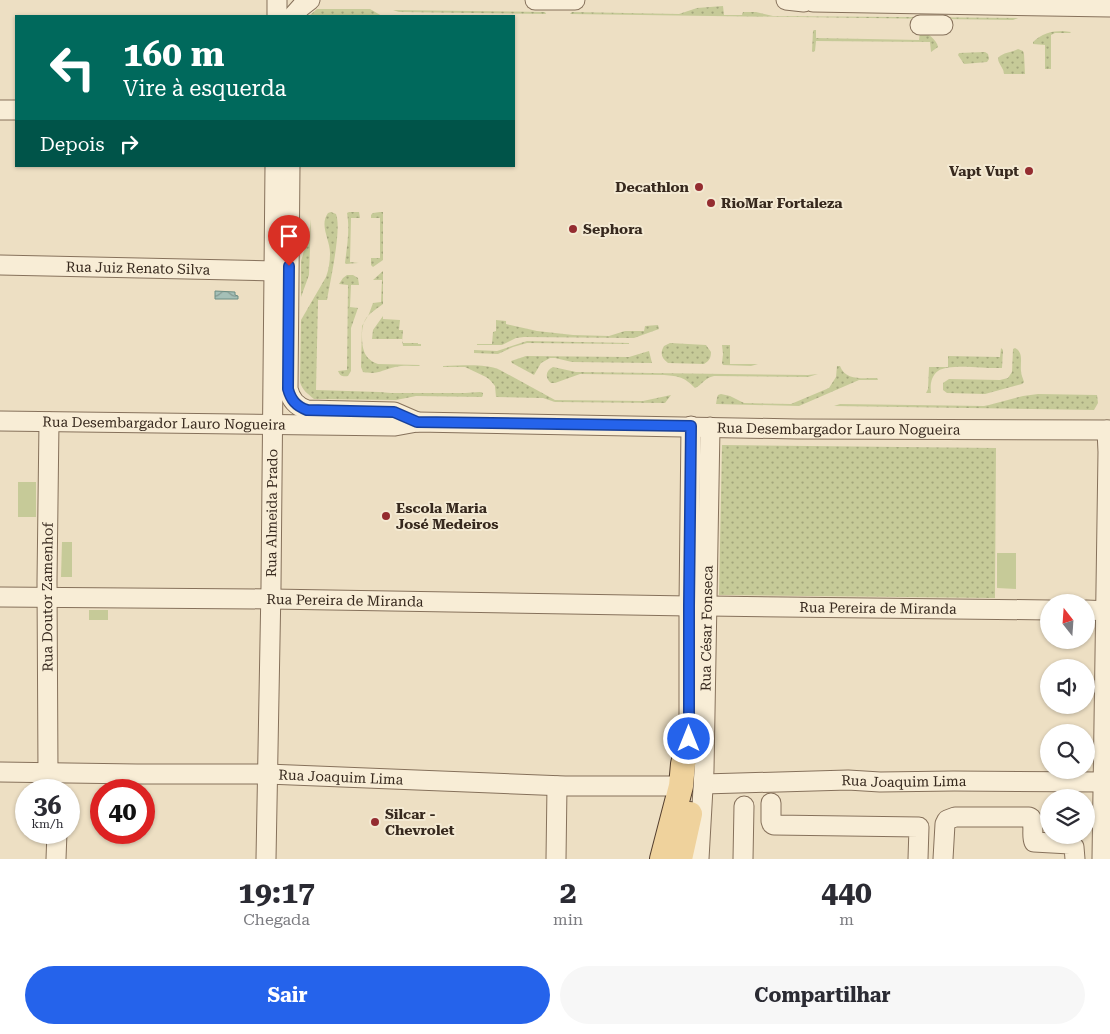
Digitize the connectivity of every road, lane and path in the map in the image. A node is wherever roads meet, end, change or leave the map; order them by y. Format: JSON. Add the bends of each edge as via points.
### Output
{"nodes":[{"id":1,"x":277,"y":0,"type":"edge"},
{"id":2,"x":291,"y":0,"type":"edge"},
{"id":3,"x":310,"y":0,"type":"edge"},
{"id":4,"x":535,"y":0,"type":"edge"},
{"id":5,"x":575,"y":0,"type":"edge"},
{"id":6,"x":804,"y":1,"type":"edge"},
{"id":7,"x":1047,"y":2,"type":"edge"},
{"id":8,"x":1110,"y":7,"type":"edge"},
{"id":9,"x":277,"y":15,"type":"edge"},
{"id":10,"x":292,"y":15,"type":"edge"},
{"id":11,"x":293,"y":15,"type":"edge"},
{"id":12,"x":920,"y":25,"type":"dead end"},
{"id":13,"x":943,"y":26,"type":"dead end"},
{"id":14,"x":0,"y":110,"type":"edge"},
{"id":15,"x":15,"y":110,"type":"edge"},
{"id":16,"x":275,"y":167,"type":"edge"},
{"id":17,"x":290,"y":167,"type":"edge"},
{"id":18,"x":0,"y":265,"type":"edge"},
{"id":19,"x":275,"y":271,"type":"junction"},
{"id":20,"x":0,"y":421,"type":"edge"},
{"id":21,"x":49,"y":422,"type":"junction"},
{"id":22,"x":417,"y":422,"type":"junction"},
{"id":23,"x":272,"y":424,"type":"junction"},
{"id":24,"x":691,"y":426,"type":"junction"},
{"id":25,"x":710,"y":427,"type":"junction"},
{"id":26,"x":1108,"y":430,"type":"edge"},
{"id":27,"x":0,"y":597,"type":"edge"},
{"id":28,"x":48,"y":598,"type":"junction"},
{"id":29,"x":271,"y":599,"type":"junction"},
{"id":30,"x":689,"y":606,"type":"junction"},
{"id":31,"x":708,"y":606,"type":"junction"},
{"id":32,"x":1040,"y":610,"type":"edge"},
{"id":33,"x":1100,"y":611,"type":"edge"},
{"id":34,"x":689,"y":739,"type":"junction"},
{"id":35,"x":0,"y":772,"type":"edge"},
{"id":36,"x":267,"y":774,"type":"junction"},
{"id":37,"x":55,"y":778,"type":"edge"},
{"id":38,"x":692,"y":785,"type":"junction"},
{"id":39,"x":1106,"y":785,"type":"edge"},
{"id":40,"x":557,"y":786,"type":"junction"},
{"id":41,"x":771,"y":803,"type":"dead end"},
{"id":42,"x":744,"y":806,"type":"dead end"},
{"id":43,"x":56,"y":844,"type":"edge"},
{"id":44,"x":56,"y":859,"type":"edge"},
{"id":45,"x":266,"y":859,"type":"edge"},
{"id":46,"x":556,"y":859,"type":"edge"},
{"id":47,"x":662,"y":859,"type":"edge"},
{"id":48,"x":680,"y":859,"type":"edge"},
{"id":49,"x":699,"y":859,"type":"edge"},
{"id":50,"x":743,"y":859,"type":"edge"},
{"id":51,"x":918,"y":859,"type":"edge"},
{"id":52,"x":943,"y":859,"type":"edge"},
{"id":53,"x":1074,"y":859,"type":"edge"},
{"id":54,"x":1102,"y":859,"type":"edge"}],
"edges":[{"from":1,"to":9,"type":"street"},
{"from":2,"to":10,"type":"street"},
{"from":3,"to":11,"type":"street"},
{"from":4,"to":5,"type":"street"},
{"from":6,"to":7,"type":"street"},
{"from":7,"to":8,"type":"street"},
{"from":12,"to":13,"type":"street"},
{"from":14,"to":15,"type":"street"},
{"from":16,"to":19,"type":"street","name":"Rua Almeida Prado"},
{"from":17,"to":22,"type":"street","name":"Rua Desembargador Lauro Nogueira","via":[[290,397],[307,410],[394,412]]},
{"from":18,"to":19,"type":"street","name":"Rua Juiz Renato Silva"},
{"from":19,"to":23,"type":"street","name":"Rua Almeida Prado"},
{"from":20,"to":21,"type":"street","name":"Rua Desembargador Lauro Nogueira"},
{"from":21,"to":23,"type":"street","name":"Rua Desembargador Lauro Nogueira"},
{"from":21,"to":28,"type":"street","name":"Rua Doutor Zamenhof"},
{"from":22,"to":23,"type":"street","name":"Rua Desembargador Lauro Nogueira","via":[[395,426]]},
{"from":22,"to":24,"type":"street","name":"Rua Desembargador Lauro Nogueira"},
{"from":23,"to":29,"type":"street","name":"Rua Almeida Prado"},
{"from":24,"to":25,"type":"street","name":"Rua Desembargador Lauro Nogueira"},
{"from":24,"to":30,"type":"street","name":"Rua César Fonseca"},
{"from":25,"to":26,"type":"street","name":"Rua Desembargador Lauro Nogueira"},
{"from":25,"to":31,"type":"street","name":"Rua César Fonseca"},
{"from":26,"to":33,"type":"street"},
{"from":27,"to":28,"type":"street","name":"Rua Pereira de Miranda"},
{"from":28,"to":29,"type":"street","name":"Rua Pereira de Miranda"},
{"from":28,"to":37,"type":"street","name":"Rua Doutor Zamenhof"},
{"from":29,"to":30,"type":"street","name":"Rua Pereira de Miranda"},
{"from":29,"to":36,"type":"street","name":"Rua Almeida Prado"},
{"from":30,"to":34,"type":"street","name":"Rua César Fonseca"},
{"from":31,"to":32,"type":"street","name":"Rua Pereira de Miranda"},
{"from":31,"to":38,"type":"street","name":"Rua César Fonseca"},
{"from":33,"to":39,"type":"street"},
{"from":34,"to":38,"type":"main road","via":[[683,764]]},
{"from":34,"to":48,"type":"main road","via":[[692,805]]},
{"from":35,"to":37,"type":"street","name":"Rua Joaquim Lima"},
{"from":36,"to":37,"type":"street","name":"Rua Joaquim Lima"},
{"from":36,"to":40,"type":"street","name":"Rua Joaquim Lima"},
{"from":36,"to":45,"type":"street","name":"Rua Almeida Prado"},
{"from":38,"to":39,"type":"street","name":"Rua Joaquim Lima","via":[[848,780]]},
{"from":38,"to":40,"type":"street","name":"Rua Joaquim Lima"},
{"from":38,"to":47,"type":"main road"},
{"from":38,"to":49,"type":"street","name":"Rua César Fonseca"},
{"from":39,"to":54,"type":"street"},
{"from":40,"to":46,"type":"street"},
{"from":41,"to":51,"type":"street","via":[[774,825],[919,826]]},
{"from":42,"to":50,"type":"street"},
{"from":43,"to":44,"type":"street"},
{"from":52,"to":53,"type":"street","via":[[947,820],[955,817],[1029,817],[1033,820],[1034,842],[1070,844],[1074,847]]}]}
